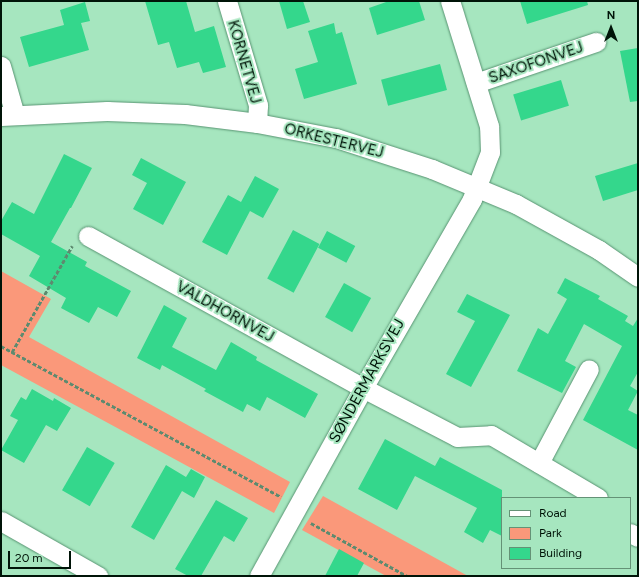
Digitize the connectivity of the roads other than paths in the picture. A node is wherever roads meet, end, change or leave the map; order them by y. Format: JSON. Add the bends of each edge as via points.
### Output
{"nodes":[{"id":1,"x":227,"y":1,"type":"edge"},
{"id":2,"x":450,"y":1,"type":"edge"},
{"id":3,"x":596,"y":42,"type":"dead end"},
{"id":4,"x":1,"y":66,"type":"edge"},
{"id":5,"x":476,"y":83,"type":"junction"},
{"id":6,"x":8,"y":115,"type":"edge"},
{"id":7,"x":257,"y":123,"type":"junction"},
{"id":8,"x":477,"y":186,"type":"junction"},
{"id":9,"x":88,"y":236,"type":"road end"},
{"id":10,"x":638,"y":277,"type":"edge"},
{"id":11,"x":588,"y":369,"type":"dead end"},
{"id":12,"x":362,"y":388,"type":"junction"},
{"id":13,"x":539,"y":463,"type":"junction"},
{"id":14,"x":596,"y":497,"type":"edge"},
{"id":15,"x":1,"y":521,"type":"edge"},
{"id":16,"x":98,"y":576,"type":"edge"},
{"id":17,"x":259,"y":576,"type":"edge"}],
"edges":[{"from":1,"to":7,"type":"street","name":"KORNETVEJ","via":[[258,105]]},
{"from":2,"to":5,"type":"street","name":"SAXOFONVEJ"},
{"from":3,"to":5,"type":"street","name":"SAXOFONVEJ"},
{"from":4,"to":6,"type":"street"},
{"from":5,"to":8,"type":"street","name":"SAXOFONVEJ","via":[[489,126],[490,152]]},
{"from":6,"to":7,"type":"street","name":"ORKESTERVEJ","via":[[107,111],[185,114]]},
{"from":7,"to":8,"type":"street","name":"ORKESTERVEJ","via":[[336,138]]},
{"from":8,"to":10,"type":"street","name":"ORKESTERVEJ","via":[[558,226]]},
{"from":8,"to":12,"type":"street","name":"SØNDERMARKSVEJ","via":[[472,199]]},
{"from":9,"to":12,"type":"street","name":"VALDHORNVEJ"},
{"from":11,"to":13,"type":"street"},
{"from":12,"to":13,"type":"street","name":"VALDHORNVEJ","via":[[457,437],[491,435]]},
{"from":12,"to":17,"type":"street","name":"SØNDERMARKSVEJ"},
{"from":13,"to":14,"type":"street","name":"VALDHORNVEJ"},
{"from":15,"to":16,"type":"street"}]}
